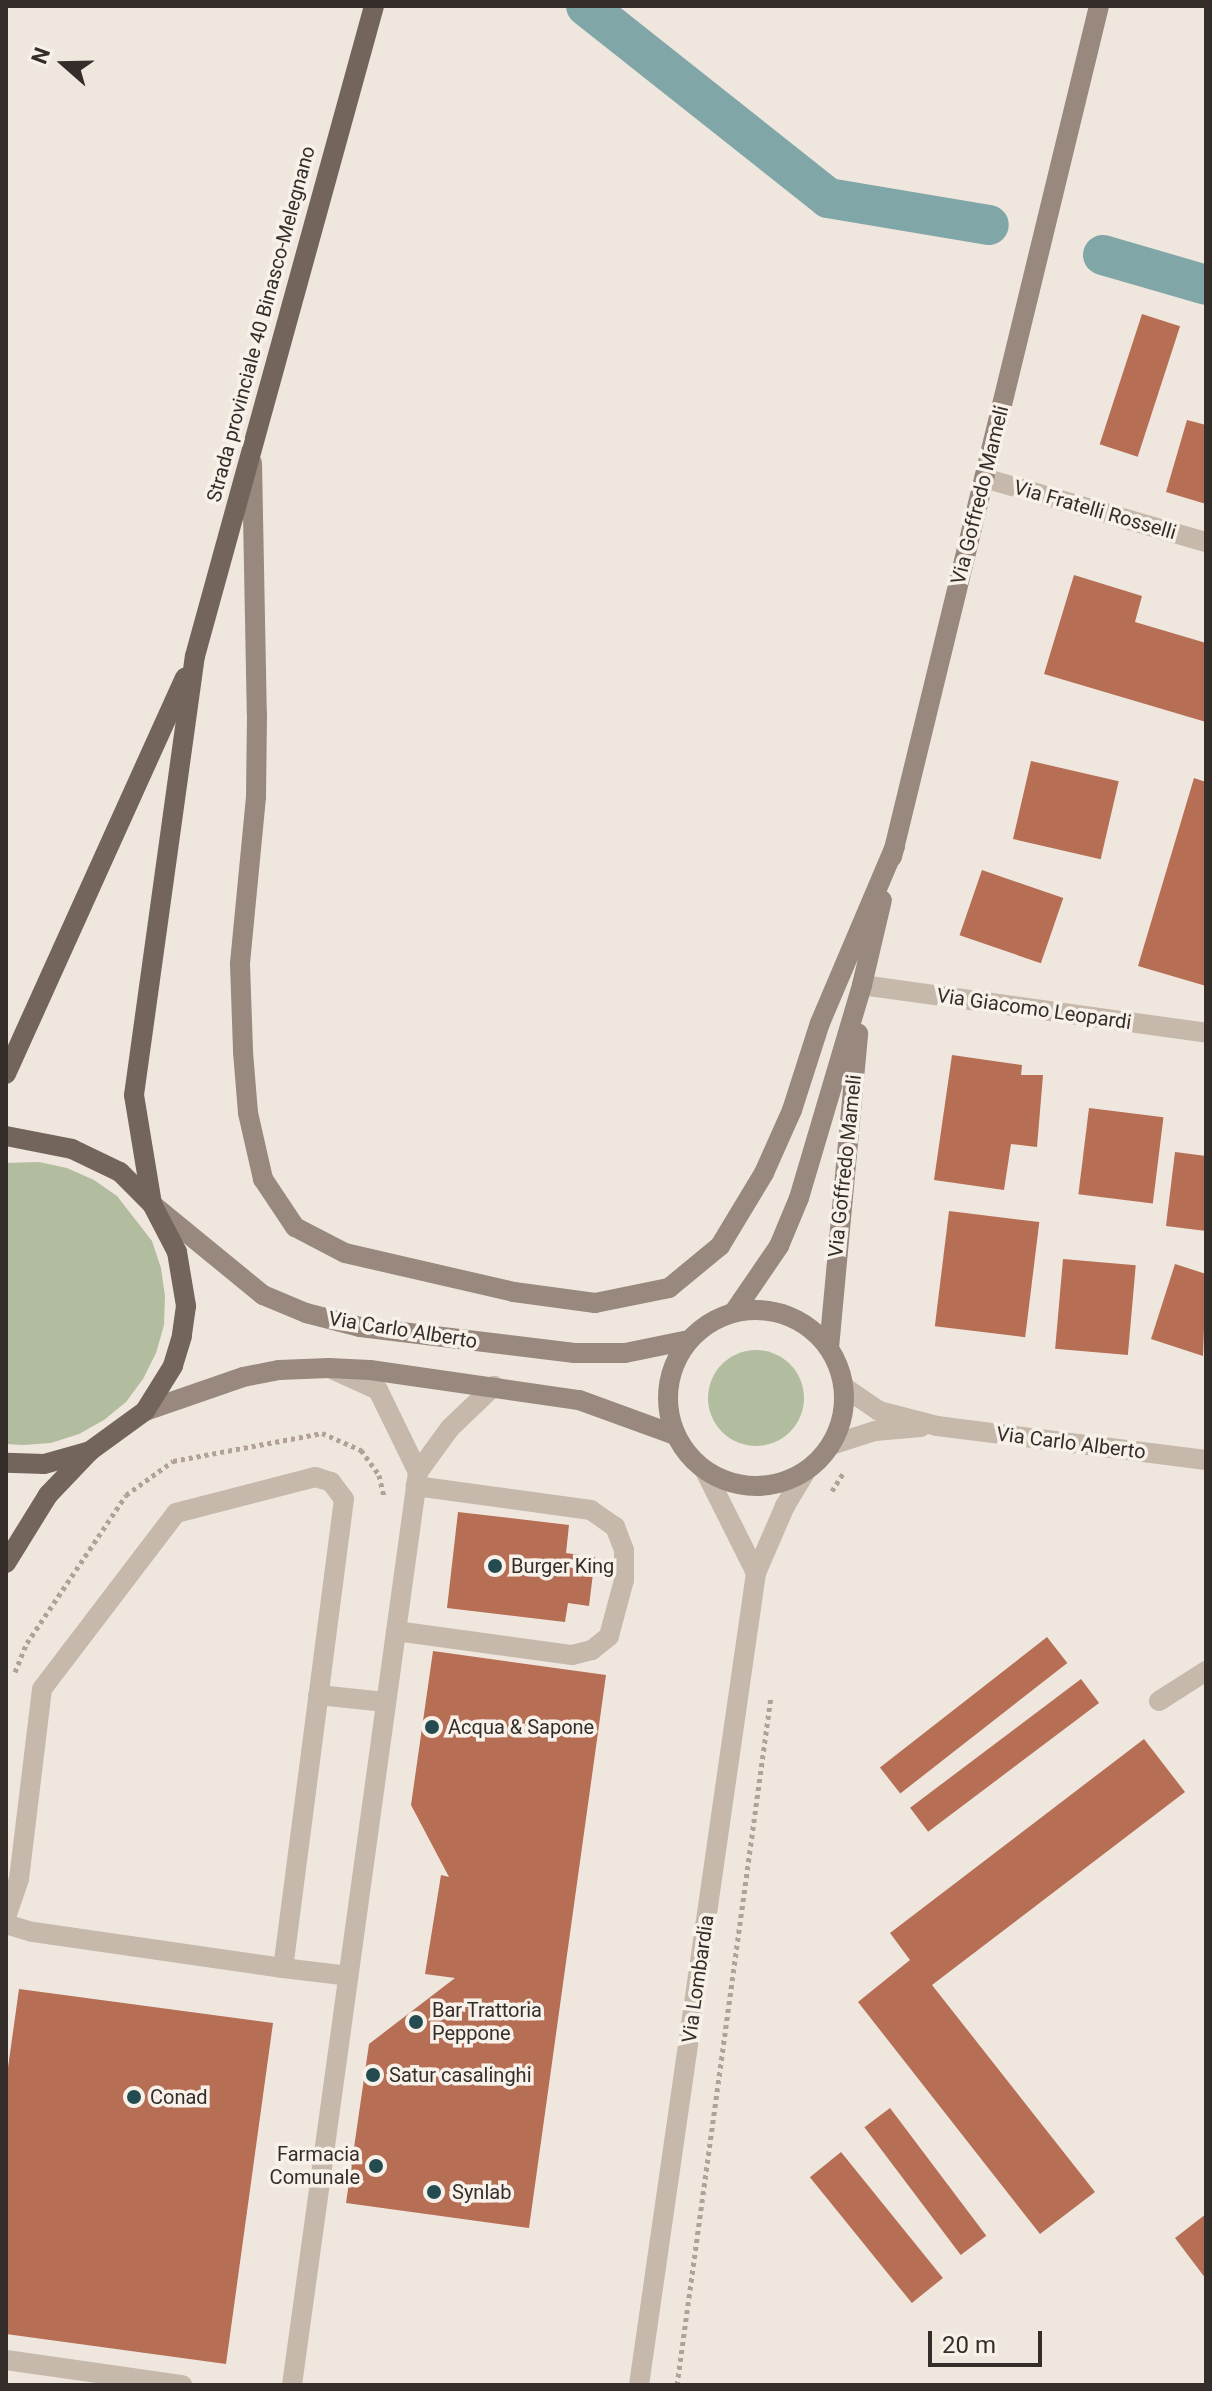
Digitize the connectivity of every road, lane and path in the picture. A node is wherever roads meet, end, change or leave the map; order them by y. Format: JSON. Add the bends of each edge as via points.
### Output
{"nodes":[{"id":1,"x":374,"y":6,"type":"edge"},
{"id":2,"x":1099,"y":6,"type":"edge"},
{"id":3,"x":252,"y":449,"type":"junction"},
{"id":4,"x":984,"y":478,"type":"junction"},
{"id":5,"x":1206,"y":542,"type":"edge"},
{"id":6,"x":195,"y":656,"type":"junction"},
{"id":7,"x":895,"y":846,"type":"junction"},
{"id":8,"x":862,"y":985,"type":"junction"},
{"id":9,"x":1206,"y":1033,"type":"edge"},
{"id":10,"x":6,"y":1074,"type":"edge"},
{"id":11,"x":6,"y":1136,"type":"edge"},
{"id":12,"x":152,"y":1204,"type":"junction"},
{"id":13,"x":734,"y":1312,"type":"junction"},
{"id":14,"x":689,"y":1340,"type":"junction"},
{"id":15,"x":829,"y":1348,"type":"junction"},
{"id":16,"x":329,"y":1368,"type":"junction"},
{"id":17,"x":494,"y":1386,"type":"junction"},
{"id":18,"x":844,"y":1387,"type":"junction"},
{"id":19,"x":145,"y":1411,"type":"junction"},
{"id":20,"x":937,"y":1426,"type":"junction"},
{"id":21,"x":675,"y":1435,"type":"junction"},
{"id":22,"x":831,"y":1445,"type":"junction"},
{"id":23,"x":90,"y":1451,"type":"junction"},
{"id":24,"x":1206,"y":1460,"type":"edge"},
{"id":25,"x":6,"y":1463,"type":"edge"},
{"id":26,"x":850,"y":1463,"type":"dead end"},
{"id":27,"x":705,"y":1471,"type":"junction"},
{"id":28,"x":806,"y":1471,"type":"junction"},
{"id":29,"x":417,"y":1479,"type":"junction"},
{"id":30,"x":827,"y":1498,"type":"dead end"},
{"id":31,"x":385,"y":1501,"type":"dead end"},
{"id":32,"x":6,"y":1563,"type":"edge"},
{"id":33,"x":756,"y":1573,"type":"junction"},
{"id":34,"x":396,"y":1631,"type":"junction"},
{"id":35,"x":1206,"y":1671,"type":"edge"},
{"id":36,"x":13,"y":1678,"type":"dead end"},
{"id":37,"x":772,"y":1694,"type":"dead end"},
{"id":38,"x":318,"y":1695,"type":"junction"},
{"id":39,"x":1159,"y":1701,"type":"dead end"},
{"id":40,"x":386,"y":1702,"type":"junction"},
{"id":41,"x":6,"y":1917,"type":"edge"},
{"id":42,"x":6,"y":1924,"type":"edge"},
{"id":43,"x":283,"y":1968,"type":"junction"},
{"id":44,"x":349,"y":1976,"type":"junction"},
{"id":45,"x":6,"y":2360,"type":"edge"},
{"id":46,"x":182,"y":2385,"type":"edge"},
{"id":47,"x":292,"y":2385,"type":"edge"},
{"id":48,"x":639,"y":2385,"type":"edge"},
{"id":49,"x":677,"y":2385,"type":"edge"}],
"edges":[{"from":1,"to":3,"type":"main road","name":"Strada provinciale 40 Binasco-Melegnano"},
{"from":2,"to":4,"type":"street","name":"Via Goffredo Mameli"},
{"from":3,"to":6,"type":"main road","name":"Strada provinciale 40 Binasco-Melegnano"},
{"from":3,"to":7,"type":"street","via":[[256,797],[240,964],[243,1052],[248,1113],[263,1179],[295,1227],[345,1253],[514,1292],[595,1303],[669,1288],[720,1246],[764,1173]]},
{"from":4,"to":5,"type":"street","name":"Via Fratelli Rosselli"},
{"from":4,"to":7,"type":"street","name":"Via Goffredo Mameli"},
{"from":6,"to":10,"type":"main road","name":"Strada provinciale 40 Binasco-Melegnano"},
{"from":6,"to":12,"type":"main road","name":"Strada provinciale 40 Binasco-Melegnano","via":[[134,1095]]},
{"from":7,"to":8,"type":"street","name":"Via Goffredo Mameli"},
{"from":8,"to":9,"type":"street","name":"Via Giacomo Leopardi"},
{"from":8,"to":13,"type":"street","name":"Via Goffredo Mameli","via":[[799,1198],[779,1246]]},
{"from":8,"to":15,"type":"street","name":"Via Goffredo Mameli"},
{"from":11,"to":12,"type":"main road","name":"Strada provinciale 40 Binasco-Melegnano","via":[[72,1149],[120,1172]]},
{"from":12,"to":14,"type":"street","name":"Via Carlo Alberto","via":[[263,1295],[360,1327],[574,1353],[625,1353]]},
{"from":12,"to":19,"type":"main road","name":"Strada provinciale 40 Binasco-Melegnano","via":[[177,1252],[186,1306],[173,1366]]},
{"from":13,"to":14,"type":"street","via":[[709,1322]]},
{"from":13,"to":15,"type":"street","via":[[760,1309],[787,1315],[811,1328]]},
{"from":14,"to":21,"type":"street","via":[[668,1385]]},
{"from":15,"to":18,"type":"street"},
{"from":16,"to":17,"type":"street","name":"Via Carlo Alberto"},
{"from":16,"to":19,"type":"street","name":"Via Carlo Alberto","via":[[243,1377]]},
{"from":16,"to":29,"type":"street","via":[[378,1390]]},
{"from":17,"to":21,"type":"street","name":"Via Carlo Alberto","via":[[579,1400]]},
{"from":17,"to":29,"type":"street","via":[[450,1428]]},
{"from":18,"to":20,"type":"street","name":"Via Carlo Alberto","via":[[879,1411]]},
{"from":18,"to":22,"type":"street","via":[[843,1417]]},
{"from":19,"to":23,"type":"main road","name":"Strada provinciale 40 Binasco-Melegnano"},
{"from":20,"to":22,"type":"street","name":"Via Carlo Alberto","via":[[875,1431]]},
{"from":20,"to":24,"type":"street","name":"Via Carlo Alberto"},
{"from":21,"to":27,"type":"street"},
{"from":22,"to":28,"type":"street"},
{"from":23,"to":25,"type":"main road","name":"Strada provinciale 40 Binasco-Melegnano","via":[[44,1464]]},
{"from":23,"to":32,"type":"main road","name":"Strada provinciale 40 Binasco-Melegnano","via":[[48,1495]]},
{"from":26,"to":30,"type":"path"},
{"from":27,"to":28,"type":"street","via":[[756,1487],[782,1483]]},
{"from":27,"to":33,"type":"street"},
{"from":28,"to":33,"type":"street","name":"Via Lombardia"},
{"from":29,"to":34,"type":"street"},
{"from":29,"to":34,"type":"street","via":[[591,1510],[615,1527],[624,1550],[624,1580],[609,1636],[592,1650],[572,1655]]},
{"from":31,"to":36,"type":"path","via":[[379,1475],[361,1450],[322,1433],[173,1461],[126,1495],[27,1643]]},
{"from":33,"to":48,"type":"street","name":"Via Lombardia"},
{"from":34,"to":40,"type":"street"},
{"from":35,"to":39,"type":"street"},
{"from":37,"to":49,"type":"path"},
{"from":38,"to":40,"type":"street"},
{"from":38,"to":41,"type":"street","via":[[344,1499],[331,1482],[315,1477],[176,1513],[42,1689],[19,1879]]},
{"from":38,"to":43,"type":"street"},
{"from":40,"to":44,"type":"street"},
{"from":42,"to":43,"type":"street"},
{"from":43,"to":44,"type":"street"},
{"from":44,"to":47,"type":"street"},
{"from":45,"to":46,"type":"street"}]}
